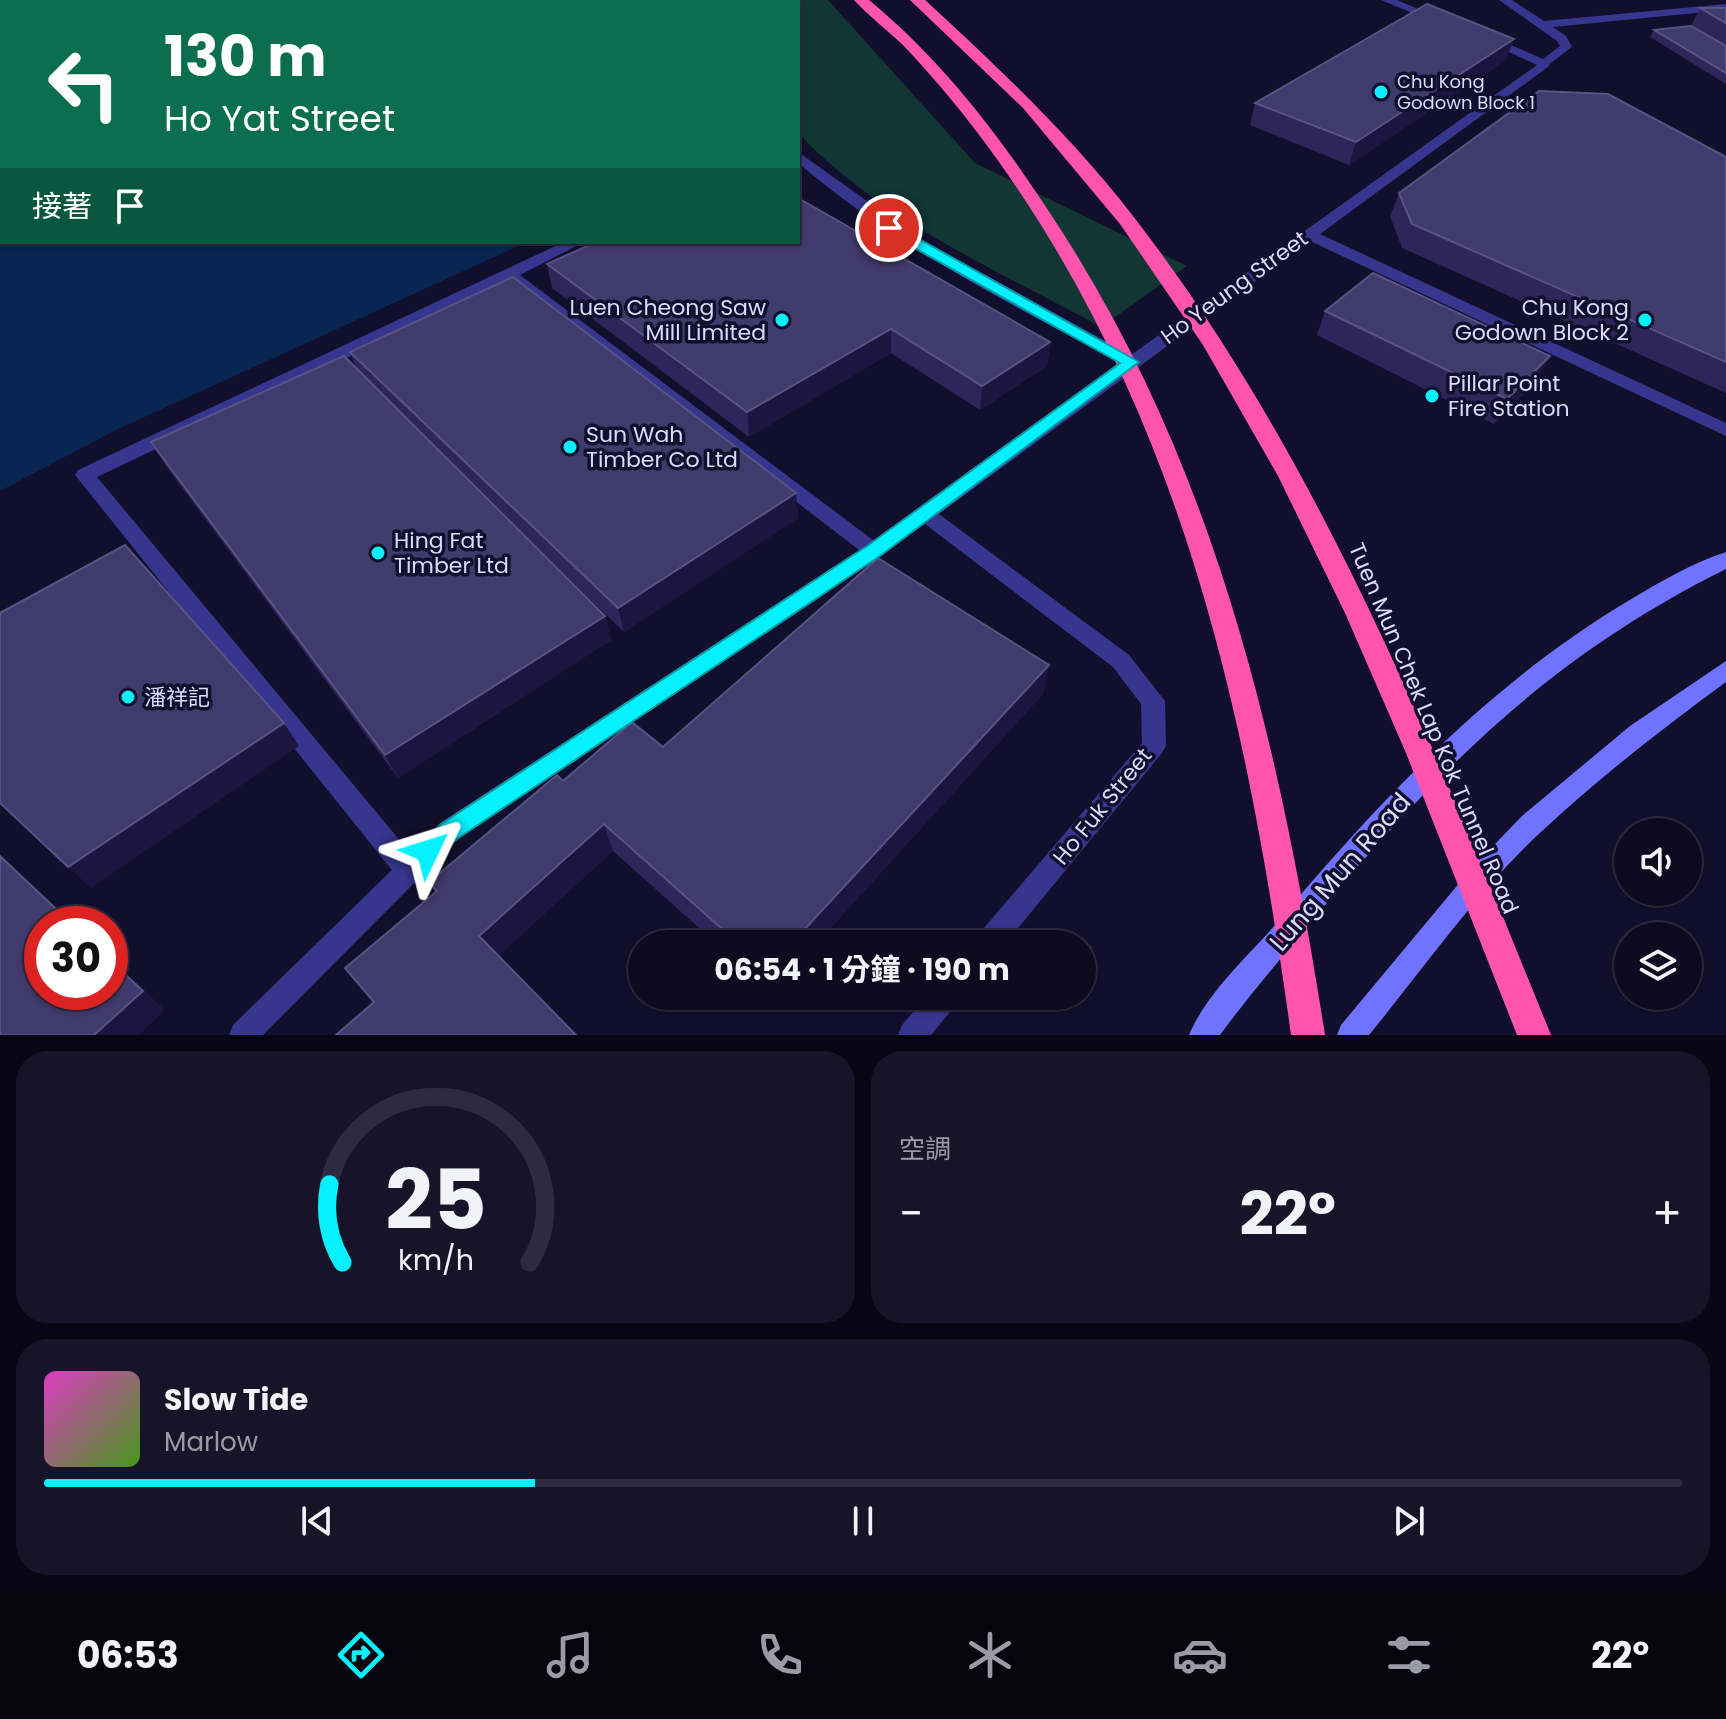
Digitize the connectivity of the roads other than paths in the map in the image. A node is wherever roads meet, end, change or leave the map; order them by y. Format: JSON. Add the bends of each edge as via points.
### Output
{"nodes":[{"id":1,"x":861,"y":0,"type":"edge"},
{"id":2,"x":917,"y":0,"type":"edge"},
{"id":3,"x":1387,"y":0,"type":"edge"},
{"id":4,"x":1505,"y":0,"type":"edge"},
{"id":5,"x":1726,"y":7,"type":"edge"},
{"id":6,"x":1446,"y":23,"type":"edge"},
{"id":7,"x":1542,"y":25,"type":"junction"},
{"id":8,"x":1475,"y":35,"type":"edge"},
{"id":9,"x":1544,"y":64,"type":"junction"},
{"id":10,"x":800,"y":158,"type":"edge"},
{"id":11,"x":1307,"y":234,"type":"junction"},
{"id":12,"x":572,"y":244,"type":"edge"},
{"id":13,"x":509,"y":274,"type":"junction"},
{"id":14,"x":1131,"y":362,"type":"junction"},
{"id":15,"x":1726,"y":430,"type":"edge"},
{"id":16,"x":925,"y":514,"type":"junction"},
{"id":17,"x":874,"y":551,"type":"junction"},
{"id":18,"x":1726,"y":560,"type":"edge"},
{"id":19,"x":1726,"y":670,"type":"edge"},
{"id":20,"x":408,"y":870,"type":"junction"},
{"id":21,"x":1000,"y":930,"type":"edge"},
{"id":22,"x":933,"y":1010,"type":"edge"},
{"id":23,"x":243,"y":1035,"type":"edge"},
{"id":24,"x":912,"y":1035,"type":"edge"},
{"id":25,"x":1203,"y":1035,"type":"edge"},
{"id":26,"x":1308,"y":1035,"type":"edge"},
{"id":27,"x":1351,"y":1035,"type":"edge"},
{"id":28,"x":1534,"y":1035,"type":"edge"}],
"edges":[{"from":1,"to":26,"type":"highway","via":[[962,104],[1026,188],[1099,303],[1165,438],[1245,679],[1288,889]]},
{"from":2,"to":28,"type":"highway","name":"Tuen Mun Chek Lap Kok Tunnel Road","via":[[1023,99],[1089,172],[1144,241],[1230,377],[1316,527],[1392,686]]},
{"from":3,"to":6,"type":"street"},
{"from":4,"to":7,"type":"street"},
{"from":5,"to":7,"type":"street"},
{"from":7,"to":9,"type":"street","via":[[1566,47]]},
{"from":8,"to":9,"type":"street"},
{"from":9,"to":11,"type":"street","name":"Ho Yeung Street"},
{"from":10,"to":14,"type":"street","via":[[889,228]]},
{"from":11,"to":14,"type":"street","name":"Ho Yeung Street"},
{"from":11,"to":15,"type":"street"},
{"from":12,"to":13,"type":"street"},
{"from":13,"to":17,"type":"street"},
{"from":13,"to":20,"type":"street","via":[[85,475]]},
{"from":14,"to":16,"type":"street","name":"Ho Yeung Street"},
{"from":16,"to":17,"type":"street","name":"Ho Yeung Street"},
{"from":16,"to":21,"type":"street","name":"Ho Fuk Street","via":[[1121,661],[1153,701],[1154,746]]},
{"from":17,"to":20,"type":"street","name":"Ho Yeung Street","via":[[449,831]]},
{"from":18,"to":25,"type":"main road","name":"Lung Mun Road","via":[[1592,634],[1520,686],[1435,764],[1331,877]]},
{"from":19,"to":27,"type":"main road","via":[[1638,733],[1531,824]]},
{"from":20,"to":23,"type":"street","name":"Ho Yeung Street"},
{"from":22,"to":24,"type":"street"}]}
